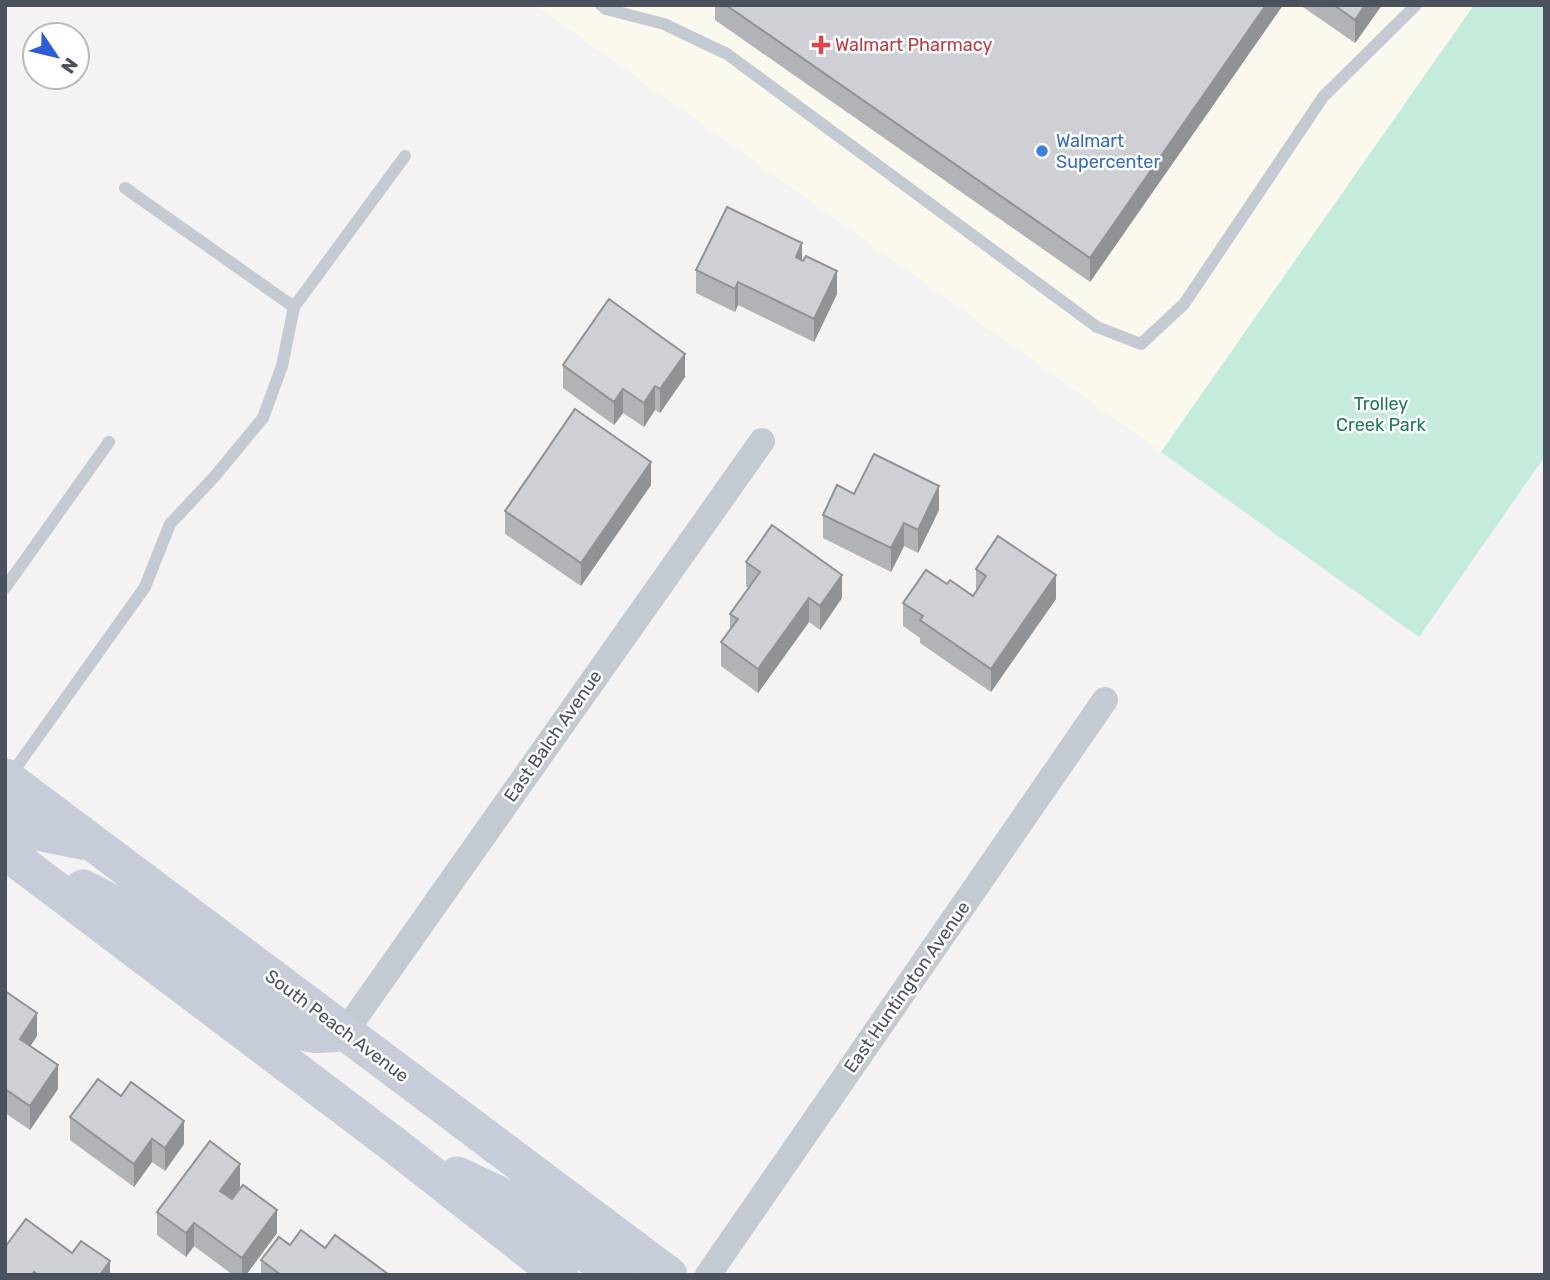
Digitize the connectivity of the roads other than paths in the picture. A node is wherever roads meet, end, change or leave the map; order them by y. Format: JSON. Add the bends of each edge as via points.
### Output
{"nodes":[{"id":1,"x":1416,"y":5,"type":"edge"},
{"id":2,"x":605,"y":6,"type":"edge"},
{"id":3,"x":405,"y":156,"type":"dead end"},
{"id":4,"x":125,"y":188,"type":"dead end"},
{"id":5,"x":293,"y":307,"type":"junction"},
{"id":6,"x":762,"y":441,"type":"dead end"},
{"id":7,"x":109,"y":442,"type":"dead end"},
{"id":8,"x":5,"y":587,"type":"edge"},
{"id":9,"x":1105,"y":699,"type":"dead end"},
{"id":10,"x":6,"y":790,"type":"edge"},
{"id":11,"x":8,"y":853,"type":"edge"},
{"id":12,"x":345,"y":1032,"type":"junction"},
{"id":13,"x":393,"y":1144,"type":"junction"},
{"id":14,"x":560,"y":1275,"type":"edge"},
{"id":15,"x":616,"y":1275,"type":"edge"},
{"id":16,"x":669,"y":1275,"type":"edge"},
{"id":17,"x":708,"y":1275,"type":"edge"}],
"edges":[{"from":1,"to":2,"type":"lane","via":[[1323,97],[1184,304],[1141,344],[1097,327],[727,54],[664,24]]},
{"from":3,"to":5,"type":"lane"},
{"from":4,"to":5,"type":"lane"},
{"from":5,"to":10,"type":"lane","via":[[282,366],[263,418],[170,524],[145,587]]},
{"from":6,"to":12,"type":"street","name":"East Balch Avenue"},
{"from":7,"to":8,"type":"lane"},
{"from":9,"to":17,"type":"street","name":"East Huntington Avenue"},
{"from":10,"to":12,"type":"main road","name":"South Peach Avenue","via":[[94,844]]},
{"from":11,"to":12,"type":"main road","via":[[141,918],[304,1035]]},
{"from":11,"to":13,"type":"main road"},
{"from":12,"to":16,"type":"main road","name":"South Peach Avenue"},
{"from":13,"to":14,"type":"main road"},
{"from":13,"to":15,"type":"main road","via":[[519,1204]]}]}
